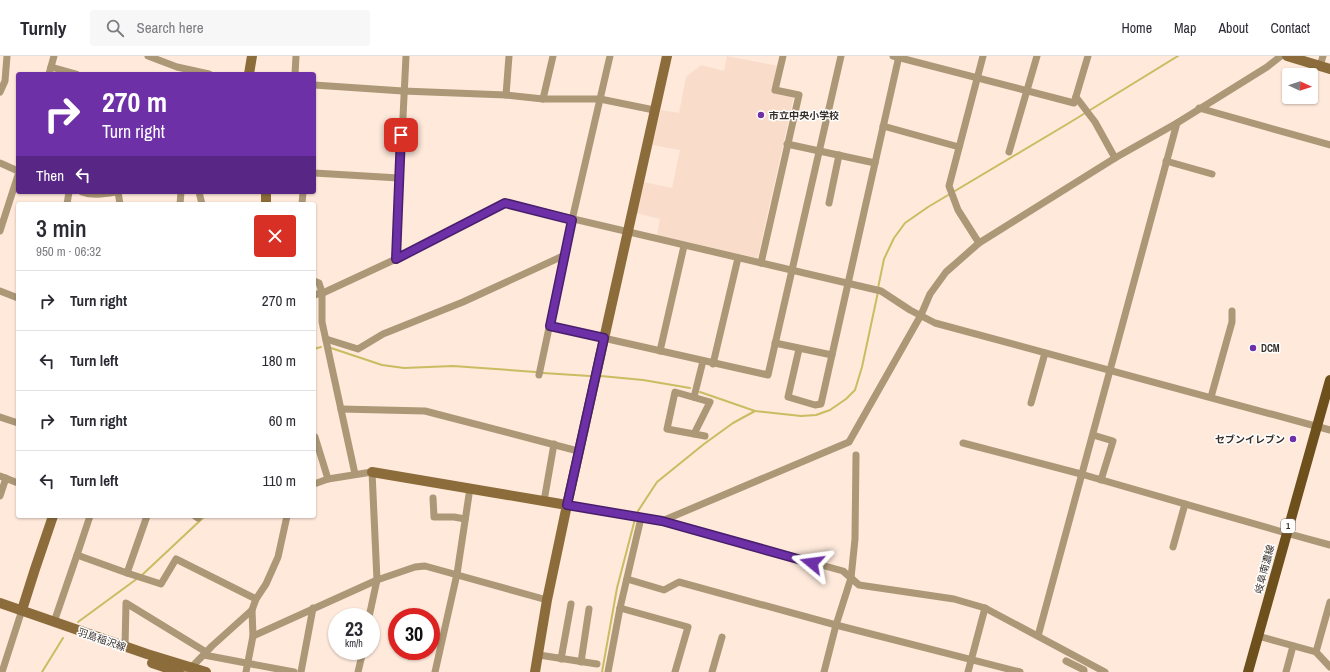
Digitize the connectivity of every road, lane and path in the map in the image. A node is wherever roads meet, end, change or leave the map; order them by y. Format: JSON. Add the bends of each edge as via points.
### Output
{"nodes":[{"id":1,"x":7,"y":56,"type":"edge"},
{"id":2,"x":54,"y":56,"type":"edge"},
{"id":3,"x":148,"y":56,"type":"edge"},
{"id":4,"x":252,"y":56,"type":"edge"},
{"id":5,"x":296,"y":56,"type":"edge"},
{"id":6,"x":406,"y":56,"type":"edge"},
{"id":7,"x":509,"y":56,"type":"edge"},
{"id":8,"x":553,"y":56,"type":"edge"},
{"id":9,"x":610,"y":56,"type":"edge"},
{"id":10,"x":667,"y":56,"type":"edge"},
{"id":11,"x":783,"y":56,"type":"edge"},
{"id":12,"x":841,"y":56,"type":"edge"},
{"id":13,"x":897,"y":56,"type":"edge"},
{"id":14,"x":983,"y":56,"type":"edge"},
{"id":15,"x":1037,"y":56,"type":"edge"},
{"id":16,"x":1088,"y":56,"type":"edge"},
{"id":17,"x":1281,"y":56,"type":"edge"},
{"id":18,"x":1287,"y":56,"type":"edge"},
{"id":19,"x":158,"y":57,"type":"edge"},
{"id":20,"x":1321,"y":61,"type":"edge"},
{"id":21,"x":1330,"y":69,"type":"edge"},
{"id":22,"x":50,"y":70,"type":"edge"},
{"id":23,"x":63,"y":72,"type":"edge"},
{"id":24,"x":188,"y":72,"type":"edge"},
{"id":25,"x":249,"y":72,"type":"edge"},
{"id":26,"x":295,"y":72,"type":"edge"},
{"id":27,"x":977,"y":78,"type":"junction"},
{"id":28,"x":316,"y":85,"type":"edge"},
{"id":29,"x":403,"y":91,"type":"junction"},
{"id":30,"x":1027,"y":91,"type":"junction"},
{"id":31,"x":0,"y":92,"type":"edge"},
{"id":32,"x":506,"y":95,"type":"junction"},
{"id":33,"x":1076,"y":97,"type":"junction"},
{"id":34,"x":543,"y":99,"type":"junction"},
{"id":35,"x":600,"y":99,"type":"junction"},
{"id":36,"x":1200,"y":108,"type":"junction"},
{"id":37,"x":654,"y":110,"type":"junction"},
{"id":38,"x":1177,"y":123,"type":"junction"},
{"id":39,"x":883,"y":126,"type":"junction"},
{"id":40,"x":787,"y":144,"type":"junction"},
{"id":41,"x":1330,"y":146,"type":"edge"},
{"id":42,"x":959,"y":147,"type":"junction"},
{"id":43,"x":819,"y":151,"type":"junction"},
{"id":44,"x":1009,"y":152,"type":"dead end"},
{"id":45,"x":839,"y":155,"type":"junction"},
{"id":46,"x":1115,"y":158,"type":"junction"},
{"id":47,"x":1166,"y":161,"type":"junction"},
{"id":48,"x":0,"y":163,"type":"edge"},
{"id":49,"x":875,"y":163,"type":"junction"},
{"id":50,"x":16,"y":171,"type":"edge"},
{"id":51,"x":316,"y":173,"type":"edge"},
{"id":52,"x":1212,"y":174,"type":"dead end"},
{"id":53,"x":400,"y":178,"type":"junction"},
{"id":54,"x":16,"y":181,"type":"edge"},
{"id":55,"x":88,"y":194,"type":"edge"},
{"id":56,"x":102,"y":194,"type":"edge"},
{"id":57,"x":829,"y":203,"type":"dead end"},
{"id":58,"x":572,"y":220,"type":"junction"},
{"id":59,"x":0,"y":231,"type":"edge"},
{"id":60,"x":627,"y":233,"type":"junction"},
{"id":61,"x":979,"y":243,"type":"junction"},
{"id":62,"x":684,"y":246,"type":"junction"},
{"id":63,"x":565,"y":255,"type":"junction"},
{"id":64,"x":738,"y":258,"type":"junction"},
{"id":65,"x":396,"y":259,"type":"junction"},
{"id":66,"x":761,"y":263,"type":"junction"},
{"id":67,"x":792,"y":270,"type":"junction"},
{"id":68,"x":316,"y":282,"type":"edge"},
{"id":69,"x":848,"y":284,"type":"junction"},
{"id":70,"x":0,"y":291,"type":"edge"},
{"id":71,"x":322,"y":292,"type":"junction"},
{"id":72,"x":316,"y":295,"type":"edge"},
{"id":73,"x":16,"y":297,"type":"edge"},
{"id":74,"x":1232,"y":311,"type":"dead end"},
{"id":75,"x":921,"y":315,"type":"junction"},
{"id":76,"x":550,"y":326,"type":"junction"},
{"id":77,"x":604,"y":338,"type":"junction"},
{"id":78,"x":326,"y":339,"type":"junction"},
{"id":79,"x":775,"y":343,"type":"junction"},
{"id":80,"x":799,"y":349,"type":"junction"},
{"id":81,"x":660,"y":351,"type":"junction"},
{"id":82,"x":1045,"y":352,"type":"junction"},
{"id":83,"x":832,"y":355,"type":"junction"},
{"id":84,"x":703,"y":361,"type":"junction"},
{"id":85,"x":713,"y":364,"type":"junction"},
{"id":86,"x":1110,"y":369,"type":"junction"},
{"id":87,"x":539,"y":375,"type":"dead end"},
{"id":88,"x":1330,"y":380,"type":"edge"},
{"id":89,"x":694,"y":397,"type":"junction"},
{"id":90,"x":1210,"y":397,"type":"junction"},
{"id":91,"x":1031,"y":403,"type":"dead end"},
{"id":92,"x":341,"y":409,"type":"junction"},
{"id":93,"x":0,"y":417,"type":"edge"},
{"id":94,"x":16,"y":422,"type":"edge"},
{"id":95,"x":1318,"y":426,"type":"junction"},
{"id":96,"x":1330,"y":430,"type":"edge"},
{"id":97,"x":694,"y":434,"type":"junction"},
{"id":98,"x":1093,"y":435,"type":"junction"},
{"id":99,"x":704,"y":436,"type":"dead end"},
{"id":100,"x":316,"y":437,"type":"edge"},
{"id":101,"x":963,"y":443,"type":"dead end"},
{"id":102,"x":554,"y":444,"type":"junction"},
{"id":103,"x":578,"y":451,"type":"junction"},
{"id":104,"x":856,"y":455,"type":"dead end"},
{"id":105,"x":372,"y":472,"type":"junction"},
{"id":106,"x":355,"y":474,"type":"junction"},
{"id":107,"x":1081,"y":474,"type":"junction"},
{"id":108,"x":3,"y":477,"type":"edge"},
{"id":109,"x":328,"y":479,"type":"junction"},
{"id":110,"x":1101,"y":480,"type":"junction"},
{"id":111,"x":16,"y":481,"type":"edge"},
{"id":112,"x":316,"y":483,"type":"edge"},
{"id":113,"x":470,"y":488,"type":"junction"},
{"id":114,"x":0,"y":496,"type":"edge"},
{"id":115,"x":433,"y":498,"type":"dead end"},
{"id":116,"x":544,"y":501,"type":"junction"},
{"id":117,"x":1185,"y":504,"type":"junction"},
{"id":118,"x":567,"y":505,"type":"junction"},
{"id":119,"x":52,"y":518,"type":"edge"},
{"id":120,"x":89,"y":518,"type":"edge"},
{"id":121,"x":146,"y":518,"type":"edge"},
{"id":122,"x":287,"y":518,"type":"edge"},
{"id":123,"x":638,"y":518,"type":"junction"},
{"id":124,"x":465,"y":519,"type":"junction"},
{"id":125,"x":662,"y":521,"type":"junction"},
{"id":126,"x":1286,"y":534,"type":"junction"},
{"id":127,"x":1330,"y":545,"type":"edge"},
{"id":128,"x":1173,"y":547,"type":"dead end"},
{"id":129,"x":77,"y":555,"type":"junction"},
{"id":130,"x":127,"y":573,"type":"junction"},
{"id":131,"x":457,"y":574,"type":"junction"},
{"id":132,"x":851,"y":578,"type":"junction"},
{"id":133,"x":626,"y":579,"type":"junction"},
{"id":134,"x":377,"y":580,"type":"junction"},
{"id":135,"x":256,"y":599,"type":"junction"},
{"id":136,"x":547,"y":600,"type":"junction"},
{"id":137,"x":1330,"y":602,"type":"edge"},
{"id":138,"x":0,"y":603,"type":"edge"},
{"id":139,"x":571,"y":604,"type":"dead end"},
{"id":140,"x":313,"y":608,"type":"junction"},
{"id":141,"x":371,"y":608,"type":"edge"},
{"id":142,"x":620,"y":608,"type":"junction"},
{"id":143,"x":985,"y":608,"type":"junction"},
{"id":144,"x":0,"y":609,"type":"edge"},
{"id":145,"x":589,"y":609,"type":"dead end"},
{"id":146,"x":252,"y":610,"type":"junction"},
{"id":147,"x":21,"y":613,"type":"junction"},
{"id":148,"x":54,"y":622,"type":"junction"},
{"id":149,"x":836,"y":625,"type":"junction"},
{"id":150,"x":253,"y":636,"type":"junction"},
{"id":151,"x":1038,"y":636,"type":"junction"},
{"id":152,"x":1258,"y":636,"type":"junction"},
{"id":153,"x":722,"y":637,"type":"dead end"},
{"id":154,"x":125,"y":646,"type":"junction"},
{"id":155,"x":1294,"y":646,"type":"junction"},
{"id":156,"x":1316,"y":652,"type":"junction"},
{"id":157,"x":205,"y":654,"type":"junction"},
{"id":158,"x":538,"y":655,"type":"junction"},
{"id":159,"x":561,"y":659,"type":"junction"},
{"id":160,"x":971,"y":659,"type":"junction"},
{"id":161,"x":361,"y":660,"type":"edge"},
{"id":162,"x":1066,"y":661,"type":"dead end"},
{"id":163,"x":581,"y":662,"type":"junction"},
{"id":164,"x":248,"y":663,"type":"junction"},
{"id":165,"x":597,"y":664,"type":"dead end"},
{"id":166,"x":1330,"y":667,"type":"edge"},
{"id":167,"x":189,"y":670,"type":"edge"},
{"id":168,"x":2,"y":672,"type":"edge"},
{"id":169,"x":179,"y":672,"type":"edge"},
{"id":170,"x":206,"y":672,"type":"edge"},
{"id":171,"x":246,"y":672,"type":"edge"},
{"id":172,"x":294,"y":672,"type":"edge"},
{"id":173,"x":301,"y":672,"type":"edge"},
{"id":174,"x":358,"y":672,"type":"edge"},
{"id":175,"x":435,"y":672,"type":"edge"},
{"id":176,"x":535,"y":672,"type":"edge"},
{"id":177,"x":608,"y":672,"type":"edge"},
{"id":178,"x":675,"y":672,"type":"edge"},
{"id":179,"x":712,"y":672,"type":"edge"},
{"id":180,"x":824,"y":672,"type":"edge"},
{"id":181,"x":968,"y":672,"type":"edge"},
{"id":182,"x":1020,"y":672,"type":"edge"},
{"id":183,"x":1084,"y":672,"type":"edge"},
{"id":184,"x":1105,"y":672,"type":"edge"},
{"id":185,"x":1248,"y":672,"type":"edge"},
{"id":186,"x":1286,"y":672,"type":"edge"}],
"edges":[{"from":1,"to":31,"type":"street","via":[[5,81]]},
{"from":2,"to":22,"type":"street"},
{"from":3,"to":19,"type":"street"},
{"from":4,"to":25,"type":"street"},
{"from":5,"to":26,"type":"street"},
{"from":6,"to":29,"type":"street"},
{"from":7,"to":32,"type":"street"},
{"from":8,"to":34,"type":"street"},
{"from":9,"to":35,"type":"street"},
{"from":10,"to":37,"type":"street"},
{"from":11,"to":40,"type":"street","via":[[775,90],[799,95]]},
{"from":12,"to":43,"type":"street"},
{"from":13,"to":27,"type":"street"},
{"from":13,"to":39,"type":"street"},
{"from":14,"to":27,"type":"street"},
{"from":15,"to":30,"type":"street"},
{"from":16,"to":33,"type":"street"},
{"from":17,"to":36,"type":"street","via":[[1268,67]]},
{"from":18,"to":20,"type":"street"},
{"from":19,"to":24,"type":"street"},
{"from":20,"to":21,"type":"street"},
{"from":22,"to":23,"type":"street"},
{"from":27,"to":30,"type":"street"},
{"from":27,"to":42,"type":"street"},
{"from":28,"to":29,"type":"street"},
{"from":29,"to":32,"type":"street"},
{"from":29,"to":53,"type":"street"},
{"from":30,"to":33,"type":"street","via":[[1074,103]]},
{"from":30,"to":44,"type":"street"},
{"from":32,"to":34,"type":"street"},
{"from":33,"to":46,"type":"street","via":[[1095,122]]},
{"from":34,"to":35,"type":"street"},
{"from":35,"to":37,"type":"street"},
{"from":35,"to":58,"type":"street"},
{"from":36,"to":38,"type":"street"},
{"from":36,"to":41,"type":"street"},
{"from":37,"to":60,"type":"street"},
{"from":38,"to":46,"type":"street"},
{"from":38,"to":47,"type":"street"},
{"from":39,"to":42,"type":"street"},
{"from":39,"to":49,"type":"street"},
{"from":40,"to":43,"type":"street"},
{"from":40,"to":66,"type":"street"},
{"from":42,"to":61,"type":"street","via":[[949,186],[958,210]]},
{"from":43,"to":45,"type":"street"},
{"from":43,"to":67,"type":"street"},
{"from":45,"to":49,"type":"street"},
{"from":45,"to":57,"type":"street"},
{"from":46,"to":61,"type":"street"},
{"from":47,"to":52,"type":"street"},
{"from":47,"to":86,"type":"street"},
{"from":48,"to":50,"type":"street"},
{"from":49,"to":69,"type":"street"},
{"from":51,"to":53,"type":"street"},
{"from":53,"to":65,"type":"street"},
{"from":54,"to":59,"type":"street"},
{"from":55,"to":56,"type":"street"},
{"from":58,"to":60,"type":"street"},
{"from":58,"to":63,"type":"street"},
{"from":58,"to":65,"type":"street","via":[[505,203]]},
{"from":60,"to":62,"type":"street"},
{"from":60,"to":77,"type":"street"},
{"from":61,"to":75,"type":"street","via":[[946,272],[930,294]]},
{"from":62,"to":64,"type":"street"},
{"from":62,"to":81,"type":"street"},
{"from":63,"to":76,"type":"street"},
{"from":63,"to":78,"type":"street","via":[[463,302],[383,334],[358,349]]},
{"from":64,"to":66,"type":"street"},
{"from":64,"to":85,"type":"street"},
{"from":65,"to":71,"type":"street"},
{"from":66,"to":67,"type":"street"},
{"from":67,"to":69,"type":"street"},
{"from":67,"to":79,"type":"street"},
{"from":68,"to":71,"type":"street"},
{"from":69,"to":75,"type":"street","via":[[881,291]]},
{"from":69,"to":83,"type":"street"},
{"from":70,"to":73,"type":"street"},
{"from":71,"to":72,"type":"street"},
{"from":71,"to":78,"type":"street","via":[[322,322]]},
{"from":74,"to":90,"type":"street","via":[[1232,322]]},
{"from":75,"to":82,"type":"street","via":[[935,323]]},
{"from":75,"to":125,"type":"street","via":[[849,442]]},
{"from":76,"to":77,"type":"street"},
{"from":76,"to":87,"type":"street"},
{"from":77,"to":81,"type":"street"},
{"from":77,"to":103,"type":"street"},
{"from":78,"to":92,"type":"street"},
{"from":79,"to":80,"type":"street"},
{"from":79,"to":85,"type":"street","via":[[768,375]]},
{"from":80,"to":83,"type":"street"},
{"from":80,"to":83,"type":"street","via":[[788,397],[815,405],[821,404]]},
{"from":81,"to":84,"type":"street"},
{"from":82,"to":86,"type":"street"},
{"from":82,"to":91,"type":"street"},
{"from":84,"to":85,"type":"street"},
{"from":84,"to":89,"type":"street"},
{"from":86,"to":90,"type":"street"},
{"from":86,"to":98,"type":"street"},
{"from":88,"to":95,"type":"main road","name":"岐阜南濃線","number":"1"},
{"from":89,"to":97,"type":"street","via":[[710,402]]},
{"from":89,"to":97,"type":"street","via":[[675,392],[667,429]]},
{"from":90,"to":95,"type":"street"},
{"from":92,"to":102,"type":"street","via":[[425,411]]},
{"from":92,"to":106,"type":"street"},
{"from":93,"to":94,"type":"street"},
{"from":95,"to":96,"type":"street"},
{"from":95,"to":126,"type":"main road","name":"岐阜南濃線","number":"1"},
{"from":97,"to":99,"type":"street"},
{"from":98,"to":107,"type":"street"},
{"from":98,"to":110,"type":"street","via":[[1113,441]]},
{"from":100,"to":109,"type":"street"},
{"from":101,"to":107,"type":"street"},
{"from":102,"to":103,"type":"street"},
{"from":102,"to":116,"type":"street"},
{"from":103,"to":118,"type":"street"},
{"from":104,"to":132,"type":"street","via":[[855,539]]},
{"from":105,"to":106,"type":"street"},
{"from":105,"to":113,"type":"street"},
{"from":105,"to":134,"type":"street"},
{"from":106,"to":109,"type":"street"},
{"from":107,"to":110,"type":"street"},
{"from":107,"to":151,"type":"street"},
{"from":108,"to":111,"type":"street"},
{"from":108,"to":114,"type":"street"},
{"from":109,"to":112,"type":"street"},
{"from":110,"to":117,"type":"street"},
{"from":113,"to":116,"type":"street"},
{"from":113,"to":124,"type":"street"},
{"from":115,"to":124,"type":"street","via":[[434,517]]},
{"from":116,"to":118,"type":"street"},
{"from":117,"to":126,"type":"street"},
{"from":117,"to":128,"type":"street"},
{"from":118,"to":123,"type":"street"},
{"from":118,"to":136,"type":"street"},
{"from":119,"to":147,"type":"street"},
{"from":120,"to":129,"type":"street"},
{"from":121,"to":130,"type":"street"},
{"from":122,"to":135,"type":"street","via":[[278,557]]},
{"from":123,"to":125,"type":"street"},
{"from":123,"to":133,"type":"street"},
{"from":124,"to":131,"type":"street"},
{"from":125,"to":132,"type":"street","via":[[843,571]]},
{"from":126,"to":127,"type":"street"},
{"from":126,"to":152,"type":"main road","name":"岐阜南濃線","number":"1"},
{"from":129,"to":130,"type":"street"},
{"from":129,"to":148,"type":"street"},
{"from":130,"to":135,"type":"street","via":[[161,584],[176,559]]},
{"from":131,"to":134,"type":"street","via":[[425,566]]},
{"from":131,"to":136,"type":"street"},
{"from":131,"to":175,"type":"street"},
{"from":132,"to":143,"type":"street","via":[[859,585],[954,599]]},
{"from":132,"to":149,"type":"street"},
{"from":133,"to":142,"type":"street"},
{"from":133,"to":149,"type":"street","via":[[664,590],[679,582]]},
{"from":134,"to":140,"type":"street"},
{"from":134,"to":141,"type":"street"},
{"from":135,"to":146,"type":"street"},
{"from":136,"to":158,"type":"street"},
{"from":137,"to":156,"type":"street"},
{"from":138,"to":147,"type":"street","name":"羽島稲沢線"},
{"from":139,"to":159,"type":"street"},
{"from":140,"to":150,"type":"street"},
{"from":140,"to":173,"type":"street"},
{"from":142,"to":177,"type":"street"},
{"from":142,"to":178,"type":"street","via":[[688,627]]},
{"from":143,"to":151,"type":"street"},
{"from":143,"to":160,"type":"street"},
{"from":144,"to":147,"type":"street","name":"羽島稲沢線"},
{"from":145,"to":163,"type":"street"},
{"from":146,"to":150,"type":"street"},
{"from":146,"to":157,"type":"street"},
{"from":147,"to":148,"type":"street","name":"羽島稲沢線"},
{"from":147,"to":168,"type":"street"},
{"from":147,"to":169,"type":"street","name":"羽島稲沢線"},
{"from":148,"to":154,"type":"street","name":"羽島稲沢線"},
{"from":149,"to":160,"type":"street"},
{"from":149,"to":180,"type":"street"},
{"from":150,"to":164,"type":"street"},
{"from":151,"to":184,"type":"street"},
{"from":152,"to":155,"type":"street"},
{"from":152,"to":185,"type":"main road","name":"岐阜南濃線","number":"1"},
{"from":153,"to":179,"type":"street"},
{"from":154,"to":157,"type":"street","via":[[126,603]]},
{"from":154,"to":167,"type":"street","name":"羽島稲沢線"},
{"from":155,"to":156,"type":"street"},
{"from":155,"to":186,"type":"street"},
{"from":156,"to":166,"type":"street"},
{"from":157,"to":164,"type":"street"},
{"from":157,"to":167,"type":"street"},
{"from":158,"to":159,"type":"street"},
{"from":158,"to":176,"type":"street"},
{"from":159,"to":163,"type":"street"},
{"from":160,"to":181,"type":"street"},
{"from":160,"to":182,"type":"street"},
{"from":161,"to":174,"type":"street"},
{"from":162,"to":183,"type":"street"},
{"from":163,"to":165,"type":"street"},
{"from":164,"to":171,"type":"street"},
{"from":164,"to":172,"type":"street"},
{"from":167,"to":170,"type":"street","name":"羽島稲沢線"}]}
